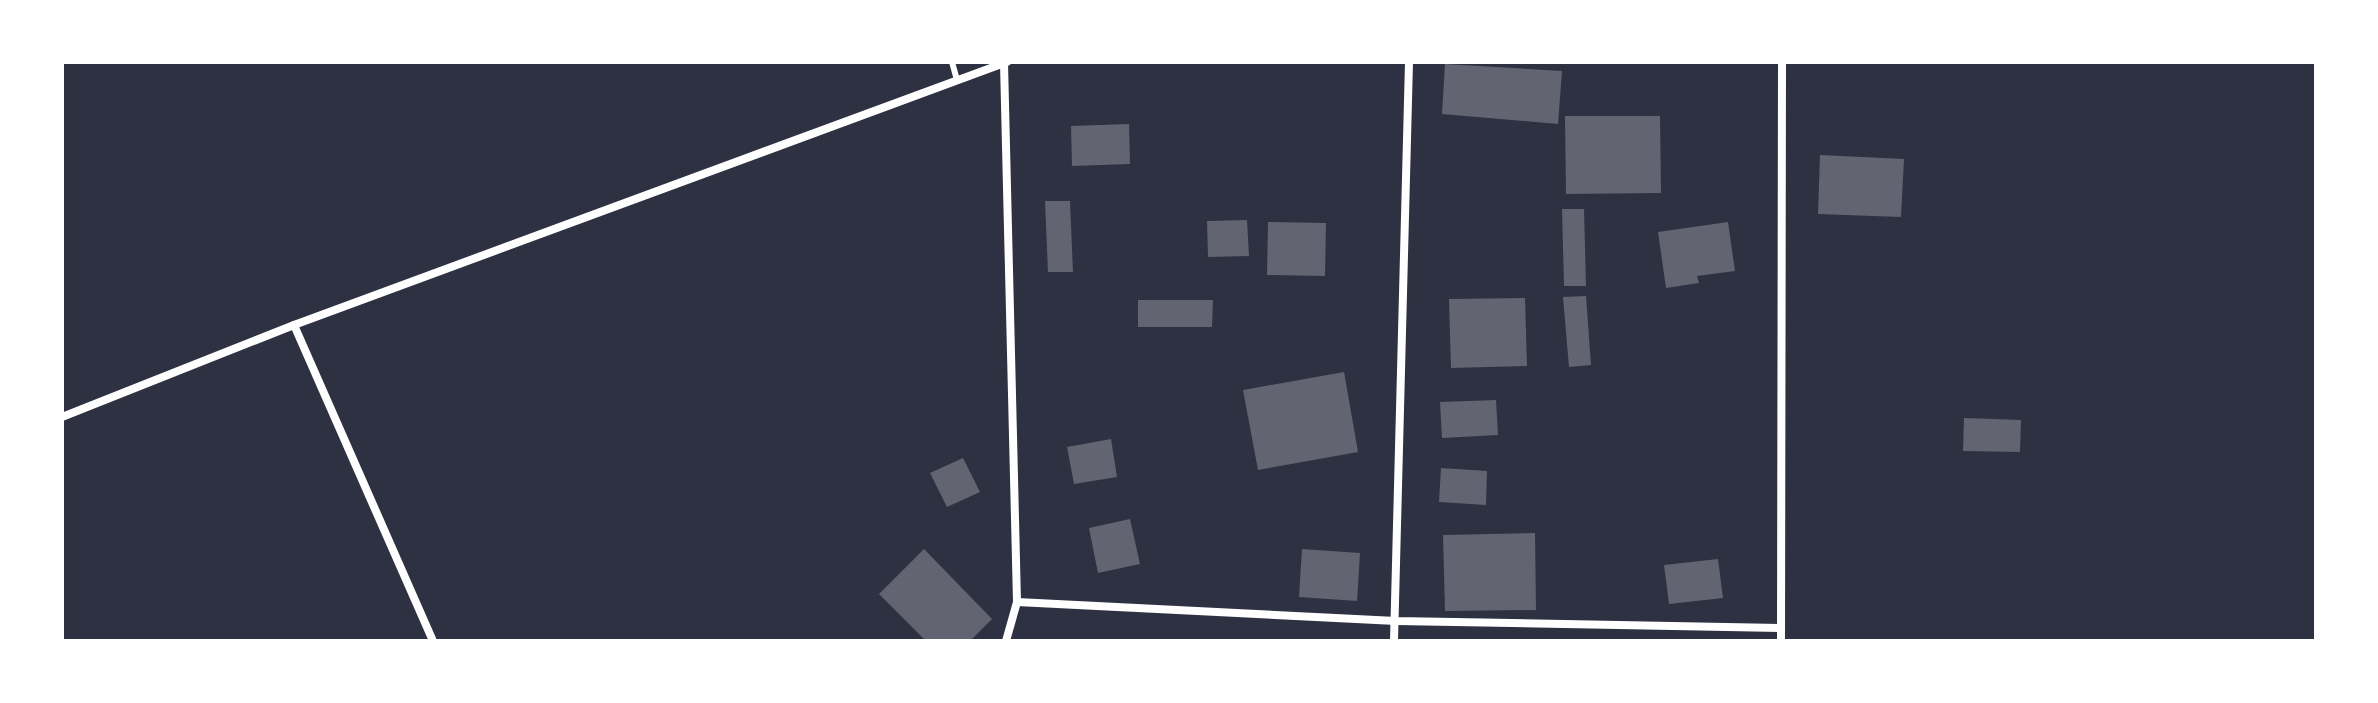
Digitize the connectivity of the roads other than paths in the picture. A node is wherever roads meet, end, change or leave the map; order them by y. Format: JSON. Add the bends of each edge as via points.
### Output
{"nodes":[{"id":1,"x":952,"y":62,"type":"edge"},
{"id":2,"x":1409,"y":62,"type":"edge"},
{"id":3,"x":1782,"y":62,"type":"edge"},
{"id":4,"x":1005,"y":63,"type":"edge"},
{"id":5,"x":957,"y":80,"type":"junction"},
{"id":6,"x":294,"y":325,"type":"junction"},
{"id":7,"x":62,"y":417,"type":"edge"},
{"id":8,"x":1017,"y":602,"type":"junction"},
{"id":9,"x":1396,"y":621,"type":"junction"},
{"id":10,"x":1781,"y":628,"type":"junction"},
{"id":11,"x":433,"y":641,"type":"edge"},
{"id":12,"x":1006,"y":641,"type":"edge"},
{"id":13,"x":1394,"y":641,"type":"edge"},
{"id":14,"x":1781,"y":641,"type":"edge"}],
"edges":[{"from":1,"to":5,"type":"lane"},
{"from":2,"to":9,"type":"street"},
{"from":3,"to":10,"type":"street"},
{"from":4,"to":5,"type":"street"},
{"from":4,"to":8,"type":"street"},
{"from":5,"to":6,"type":"street"},
{"from":6,"to":7,"type":"street"},
{"from":6,"to":11,"type":"street"},
{"from":8,"to":9,"type":"street"},
{"from":8,"to":12,"type":"street"},
{"from":9,"to":10,"type":"street"},
{"from":9,"to":13,"type":"street"},
{"from":10,"to":14,"type":"street"}]}
